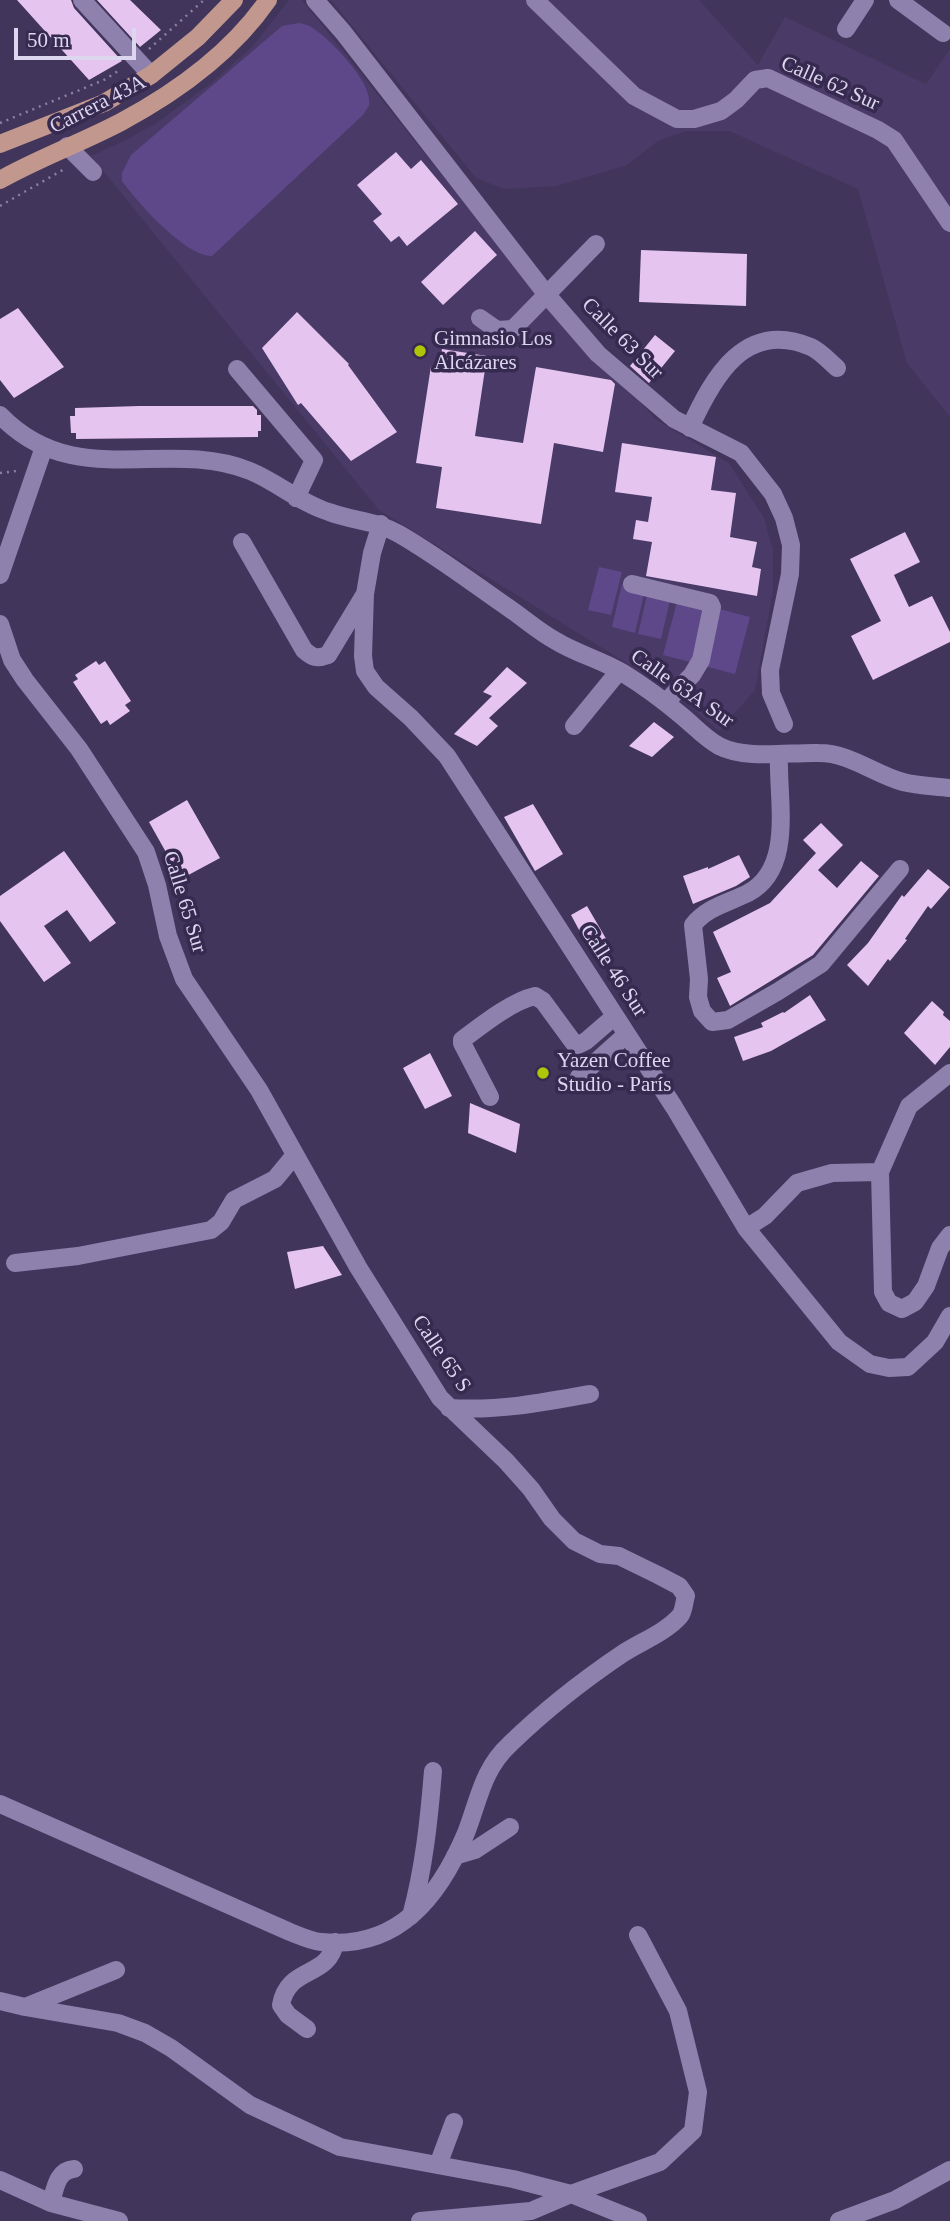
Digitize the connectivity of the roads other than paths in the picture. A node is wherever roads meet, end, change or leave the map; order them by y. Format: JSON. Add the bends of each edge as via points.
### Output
{"nodes":[{"id":1,"x":82,"y":0,"type":"edge"},
{"id":2,"x":268,"y":0,"type":"edge"},
{"id":3,"x":315,"y":0,"type":"edge"},
{"id":4,"x":535,"y":0,"type":"edge"},
{"id":5,"x":864,"y":0,"type":"edge"},
{"id":6,"x":898,"y":0,"type":"edge"},
{"id":7,"x":230,"y":1,"type":"edge"},
{"id":8,"x":846,"y":29,"type":"dead end"},
{"id":9,"x":943,"y":33,"type":"dead end"},
{"id":10,"x":151,"y":75,"type":"junction"},
{"id":11,"x":2,"y":140,"type":"edge"},
{"id":12,"x":67,"y":146,"type":"junction"},
{"id":13,"x":93,"y":172,"type":"dead end"},
{"id":14,"x":0,"y":180,"type":"edge"},
{"id":15,"x":950,"y":223,"type":"edge"},
{"id":16,"x":596,"y":244,"type":"dead end"},
{"id":17,"x":548,"y":295,"type":"junction"},
{"id":18,"x":480,"y":318,"type":"dead end"},
{"id":19,"x":837,"y":368,"type":"dead end"},
{"id":20,"x":237,"y":369,"type":"dead end"},
{"id":21,"x":0,"y":415,"type":"edge"},
{"id":22,"x":690,"y":428,"type":"junction"},
{"id":23,"x":44,"y":447,"type":"junction"},
{"id":24,"x":296,"y":498,"type":"junction"},
{"id":25,"x":381,"y":524,"type":"junction"},
{"id":26,"x":242,"y":542,"type":"dead end"},
{"id":27,"x":0,"y":575,"type":"edge"},
{"id":28,"x":632,"y":584,"type":"dead end"},
{"id":29,"x":365,"y":594,"type":"junction"},
{"id":30,"x":0,"y":624,"type":"edge"},
{"id":31,"x":6,"y":666,"type":"edge"},
{"id":32,"x":619,"y":671,"type":"junction"},
{"id":33,"x":666,"y":702,"type":"junction"},
{"id":34,"x":784,"y":724,"type":"dead end"},
{"id":35,"x":574,"y":726,"type":"dead end"},
{"id":36,"x":779,"y":754,"type":"junction"},
{"id":37,"x":950,"y":788,"type":"edge"},
{"id":38,"x":900,"y":869,"type":"dead end"},
{"id":39,"x":615,"y":1016,"type":"junction"},
{"id":40,"x":627,"y":1034,"type":"junction"},
{"id":41,"x":950,"y":1073,"type":"edge"},
{"id":42,"x":579,"y":1077,"type":"dead end"},
{"id":43,"x":490,"y":1097,"type":"dead end"},
{"id":44,"x":278,"y":1125,"type":"joint"},
{"id":45,"x":294,"y":1156,"type":"junction"},
{"id":46,"x":880,"y":1172,"type":"junction"},
{"id":47,"x":746,"y":1228,"type":"junction"},
{"id":48,"x":950,"y":1235,"type":"edge"},
{"id":49,"x":15,"y":1263,"type":"dead end"},
{"id":50,"x":950,"y":1316,"type":"edge"},
{"id":51,"x":590,"y":1394,"type":"dead end"},
{"id":52,"x":449,"y":1408,"type":"junction"},
{"id":53,"x":433,"y":1771,"type":"dead end"},
{"id":54,"x":0,"y":1804,"type":"edge"},
{"id":55,"x":510,"y":1827,"type":"dead end"},
{"id":56,"x":455,"y":1856,"type":"junction"},
{"id":57,"x":411,"y":1916,"type":"junction"},
{"id":58,"x":638,"y":1935,"type":"dead end"},
{"id":59,"x":335,"y":1942,"type":"junction"},
{"id":60,"x":116,"y":1970,"type":"dead end"},
{"id":61,"x":0,"y":2001,"type":"edge"},
{"id":62,"x":25,"y":2007,"type":"junction"},
{"id":63,"x":307,"y":2029,"type":"dead end"},
{"id":64,"x":454,"y":2122,"type":"dead end"},
{"id":65,"x":438,"y":2165,"type":"junction"},
{"id":66,"x":74,"y":2169,"type":"dead end"},
{"id":67,"x":950,"y":2170,"type":"edge"},
{"id":68,"x":0,"y":2180,"type":"edge"},
{"id":69,"x":572,"y":2194,"type":"junction"},
{"id":70,"x":51,"y":2203,"type":"junction"},
{"id":71,"x":119,"y":2221,"type":"edge"},
{"id":72,"x":420,"y":2221,"type":"edge"},
{"id":73,"x":638,"y":2221,"type":"edge"},
{"id":74,"x":839,"y":2221,"type":"edge"}],
"edges":[{"from":1,"to":10,"type":"street"},
{"from":2,"to":12,"type":"main road","name":"Carrera 43A","via":[[230,46],[186,81],[120,122]]},
{"from":3,"to":17,"type":"street","name":"Calle 63 Sur"},
{"from":4,"to":15,"type":"street","name":"Calle 62 Sur","via":[[634,96],[677,119],[721,111],[755,80],[768,78],[878,130],[894,140]]},
{"from":5,"to":8,"type":"street"},
{"from":6,"to":9,"type":"street"},
{"from":7,"to":10,"type":"main road","name":"Carrera 43A","via":[[198,37]]},
{"from":10,"to":11,"type":"main road","name":"Carrera 43A","via":[[104,103]]},
{"from":12,"to":13,"type":"street"},
{"from":12,"to":14,"type":"main road","name":"Carrera 43A"},
{"from":16,"to":17,"type":"street"},
{"from":17,"to":18,"type":"street","via":[[513,329],[497,330]]},
{"from":17,"to":22,"type":"street","name":"Calle 63 Sur","via":[[598,354]]},
{"from":19,"to":22,"type":"street","via":[[813,348],[787,340],[763,341],[737,354],[720,372]]},
{"from":20,"to":24,"type":"street","via":[[314,460]]},
{"from":21,"to":23,"type":"street"},
{"from":22,"to":34,"type":"street","name":"Calle 63 Sur","via":[[741,453],[773,494],[784,518],[791,545],[790,574],[770,670],[771,693]]},
{"from":23,"to":24,"type":"street","via":[[110,460],[214,460],[250,471]]},
{"from":23,"to":27,"type":"street"},
{"from":24,"to":25,"type":"street","via":[[329,512]]},
{"from":25,"to":29,"type":"street","name":"Calle 46 Sur"},
{"from":25,"to":32,"type":"street","name":"Calle 63A Sur","via":[[556,641]]},
{"from":26,"to":29,"type":"street","via":[[311,656],[328,655]]},
{"from":28,"to":33,"type":"street","via":[[712,607],[701,660]]},
{"from":29,"to":39,"type":"street","name":"Calle 46 Sur","via":[[363,656],[369,679],[447,756]]},
{"from":30,"to":31,"type":"street","name":"Calle 65 Sur"},
{"from":31,"to":44,"type":"street","name":"Calle 65 Sur","via":[[79,749],[146,852],[184,979]]},
{"from":32,"to":33,"type":"street","name":"Calle 63A Sur"},
{"from":32,"to":35,"type":"street"},
{"from":33,"to":36,"type":"street","name":"Calle 63A Sur","via":[[719,746]]},
{"from":36,"to":37,"type":"street","name":"Calle 63A Sur","via":[[822,752],[857,761],[902,782]]},
{"from":36,"to":38,"type":"street","via":[[782,823],[773,866],[764,882],[701,914],[693,925],[698,997],[712,1022],[728,1020],[821,964]]},
{"from":39,"to":40,"type":"street","name":"Calle 46 Sur"},
{"from":39,"to":43,"type":"street","via":[[576,1046],[536,996],[474,1031],[461,1044]]},
{"from":40,"to":42,"type":"street"},
{"from":40,"to":47,"type":"street","name":"Calle 46 Sur"},
{"from":41,"to":46,"type":"street","via":[[909,1106]]},
{"from":44,"to":45,"type":"street","name":"Calle 65 S"},
{"from":45,"to":49,"type":"street","via":[[275,1180],[234,1200],[211,1230],[78,1256]]},
{"from":45,"to":52,"type":"street","name":"Calle 65 S","via":[[358,1267]]},
{"from":46,"to":47,"type":"street","via":[[831,1173],[797,1183],[765,1216]]},
{"from":46,"to":48,"type":"street","via":[[883,1292],[889,1304],[902,1310],[915,1302]]},
{"from":47,"to":50,"type":"street","name":"Calle 46 Sur","via":[[839,1342],[870,1364],[908,1367],[935,1342]]},
{"from":51,"to":52,"type":"street","via":[[509,1408]]},
{"from":52,"to":56,"type":"street","name":"Calle 65 S","via":[[506,1461],[574,1541],[600,1554],[619,1556],[679,1586],[686,1596],[681,1615],[565,1696],[502,1751],[485,1777]]},
{"from":53,"to":57,"type":"street","via":[[428,1835]]},
{"from":54,"to":59,"type":"street","name":"Calle 65 S","via":[[290,1932],[318,1942]]},
{"from":55,"to":56,"type":"street","via":[[475,1850]]},
{"from":56,"to":57,"type":"street","name":"Calle 65 S","via":[[435,1892]]},
{"from":57,"to":59,"type":"street","name":"Calle 65 S","via":[[375,1937]]},
{"from":58,"to":69,"type":"street","via":[[678,2011],[698,2092],[693,2130],[660,2162]]},
{"from":59,"to":63,"type":"street","via":[[329,1959],[293,1980],[283,1994],[281,2005]]},
{"from":60,"to":62,"type":"street"},
{"from":61,"to":62,"type":"street"},
{"from":62,"to":65,"type":"street","via":[[118,2023],[145,2033],[250,2105],[308,2134],[340,2147]]},
{"from":64,"to":65,"type":"street"},
{"from":65,"to":69,"type":"street"},
{"from":66,"to":70,"type":"street","via":[[60,2175]]},
{"from":67,"to":74,"type":"street","via":[[895,2200]]},
{"from":68,"to":70,"type":"street"},
{"from":69,"to":72,"type":"street","via":[[531,2211]]},
{"from":69,"to":73,"type":"street"},
{"from":70,"to":71,"type":"street"}]}
